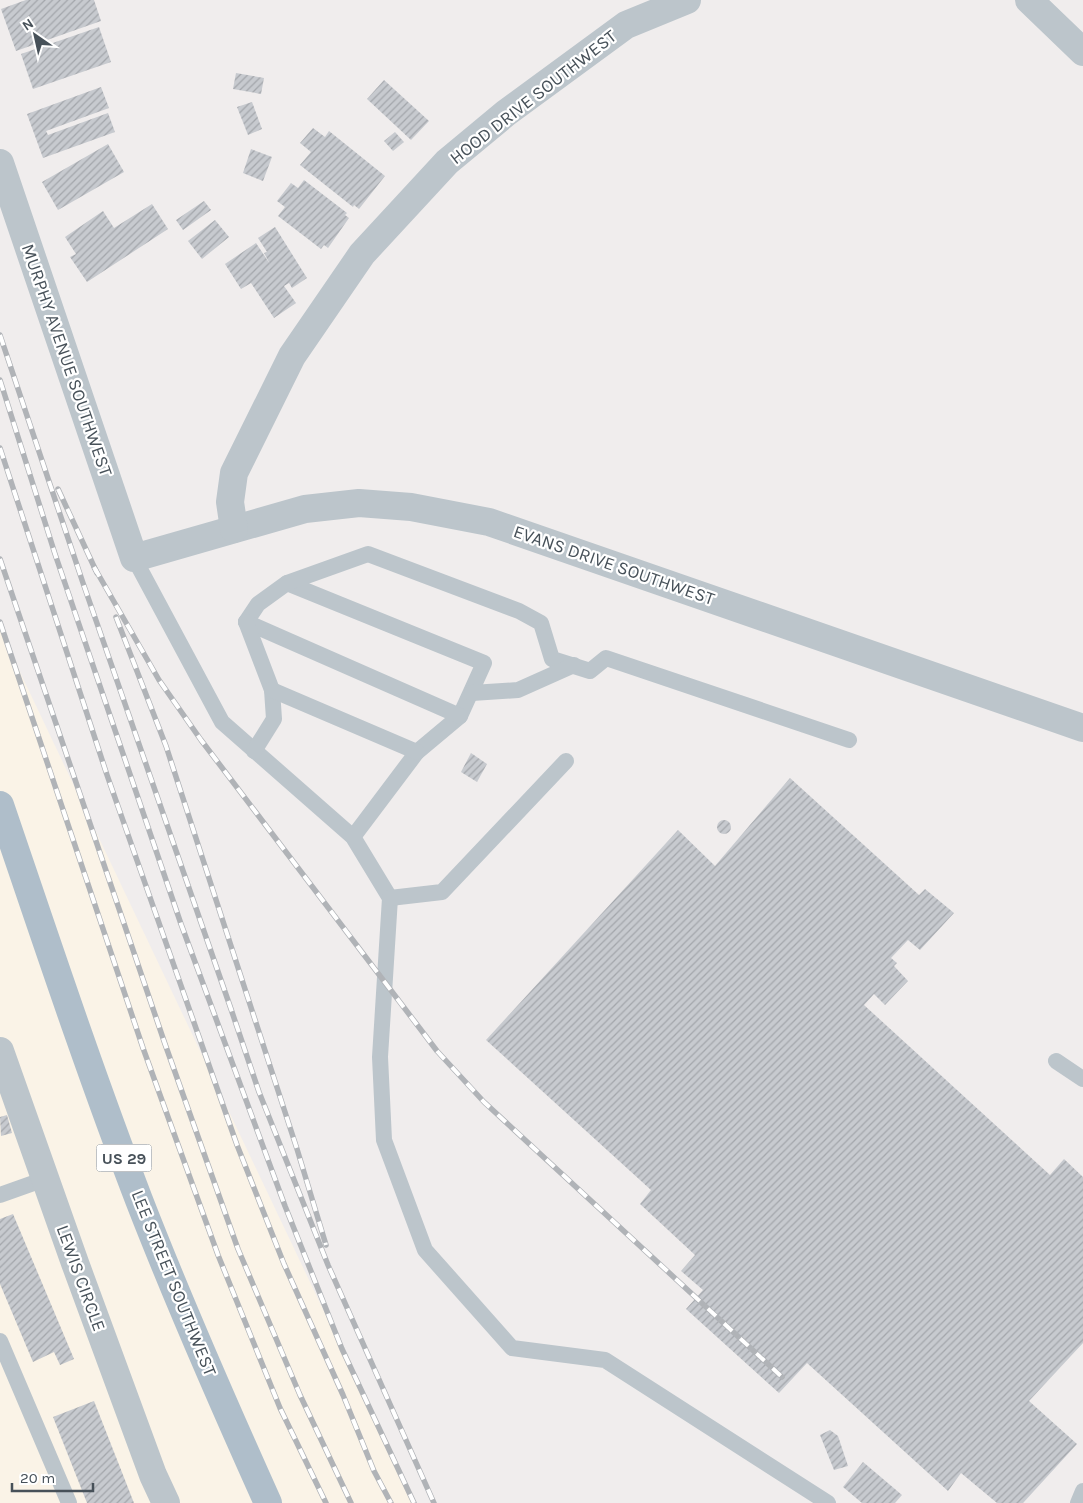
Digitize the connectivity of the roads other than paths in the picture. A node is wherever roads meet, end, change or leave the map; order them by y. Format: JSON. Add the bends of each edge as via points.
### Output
{"nodes":[{"id":1,"x":687,"y":0,"type":"edge"},
{"id":2,"x":1029,"y":0,"type":"edge"},
{"id":3,"x":1083,"y":52,"type":"edge"},
{"id":4,"x":0,"y":163,"type":"edge"},
{"id":5,"x":234,"y":529,"type":"junction"},
{"id":6,"x":134,"y":558,"type":"junction"},
{"id":7,"x":287,"y":583,"type":"junction"},
{"id":8,"x":246,"y":622,"type":"junction"},
{"id":9,"x":574,"y":666,"type":"junction"},
{"id":10,"x":272,"y":690,"type":"junction"},
{"id":11,"x":472,"y":694,"type":"junction"},
{"id":12,"x":460,"y":716,"type":"junction"},
{"id":13,"x":1083,"y":728,"type":"edge"},
{"id":14,"x":850,"y":740,"type":"dead end"},
{"id":15,"x":254,"y":751,"type":"junction"},
{"id":16,"x":417,"y":752,"type":"junction"},
{"id":17,"x":566,"y":761,"type":"dead end"},
{"id":18,"x":0,"y":805,"type":"edge"},
{"id":19,"x":353,"y":836,"type":"junction"},
{"id":20,"x":390,"y":898,"type":"junction"},
{"id":21,"x":0,"y":1051,"type":"edge"},
{"id":22,"x":1056,"y":1060,"type":"dead end"},
{"id":23,"x":1083,"y":1079,"type":"edge"},
{"id":24,"x":6,"y":1089,"type":"edge"},
{"id":25,"x":45,"y":1179,"type":"junction"},
{"id":26,"x":0,"y":1195,"type":"edge"},
{"id":27,"x":0,"y":1341,"type":"edge"},
{"id":28,"x":1083,"y":1491,"type":"edge"},
{"id":29,"x":69,"y":1503,"type":"edge"},
{"id":30,"x":166,"y":1503,"type":"edge"},
{"id":31,"x":268,"y":1503,"type":"edge"},
{"id":32,"x":828,"y":1503,"type":"edge"},
{"id":33,"x":1078,"y":1503,"type":"edge"}],
"edges":[{"from":1,"to":5,"type":"street","name":"HOOD DRIVE SOUTHWEST","via":[[626,25],[506,113],[447,162],[362,254],[292,356],[234,473],[230,502]]},
{"from":2,"to":3,"type":"street"},
{"from":4,"to":6,"type":"street","name":"MURPHY AVENUE SOUTHWEST"},
{"from":5,"to":6,"type":"street","name":"EVANS DRIVE SOUTHWEST"},
{"from":5,"to":13,"type":"street","name":"EVANS DRIVE SOUTHWEST","via":[[305,509],[359,503],[411,507],[489,522]]},
{"from":6,"to":15,"type":"lane","via":[[222,722]]},
{"from":7,"to":8,"type":"lane","via":[[258,604]]},
{"from":7,"to":9,"type":"lane","via":[[368,554],[519,611],[540,623],[552,658]]},
{"from":7,"to":11,"type":"lane","via":[[484,663]]},
{"from":8,"to":10,"type":"lane"},
{"from":8,"to":12,"type":"lane"},
{"from":9,"to":11,"type":"lane","via":[[518,690]]},
{"from":9,"to":14,"type":"lane","via":[[590,671],[606,658]]},
{"from":10,"to":15,"type":"lane","via":[[274,720]]},
{"from":10,"to":16,"type":"lane"},
{"from":11,"to":12,"type":"lane"},
{"from":12,"to":16,"type":"lane"},
{"from":15,"to":19,"type":"lane"},
{"from":16,"to":19,"type":"lane"},
{"from":17,"to":20,"type":"lane","via":[[442,892]]},
{"from":18,"to":31,"type":"main road","name":"LEE STREET SOUTHWEST","number":"US 29","via":[[140,1201],[221,1400]]},
{"from":19,"to":20,"type":"lane"},
{"from":20,"to":32,"type":"lane","via":[[380,1057],[384,1140],[425,1250],[512,1348],[605,1360]]},
{"from":21,"to":24,"type":"street","name":"LEWIS CIRCLE"},
{"from":22,"to":23,"type":"lane"},
{"from":24,"to":25,"type":"street","name":"LEWIS CIRCLE"},
{"from":25,"to":26,"type":"lane"},
{"from":25,"to":30,"type":"street","name":"LEWIS CIRCLE"},
{"from":27,"to":29,"type":"lane"},
{"from":28,"to":33,"type":"lane"}]}
